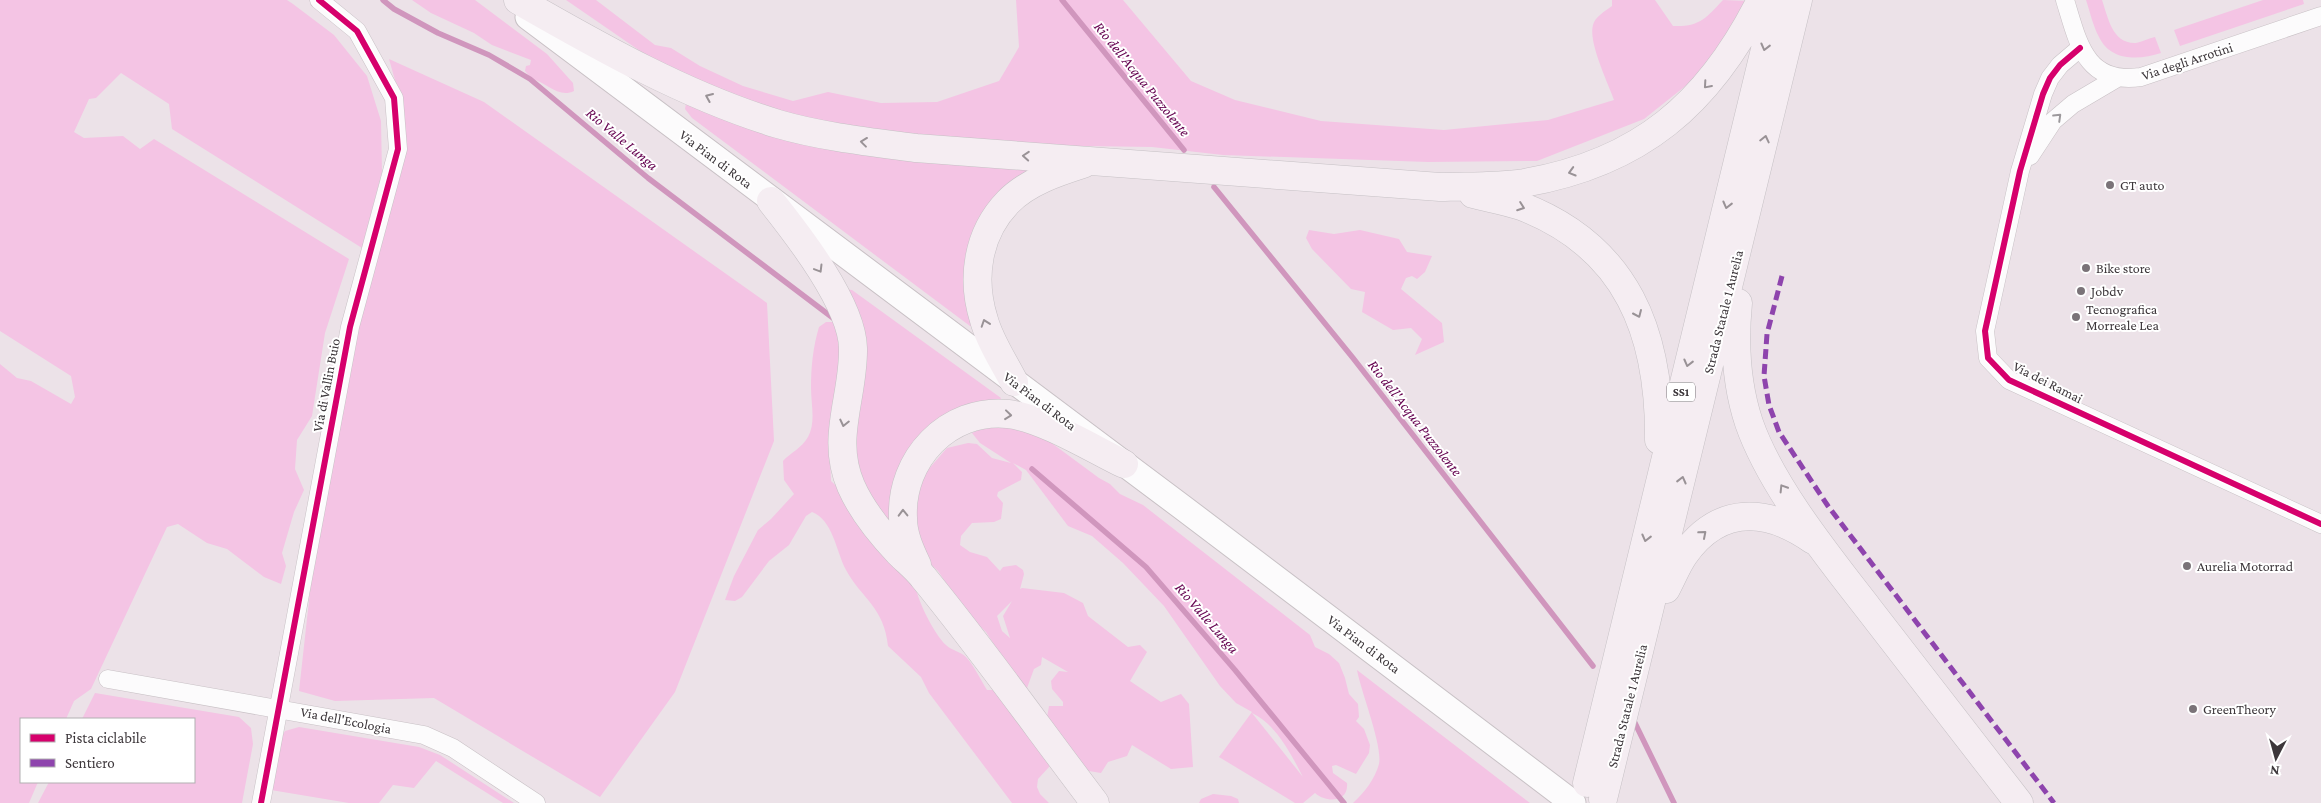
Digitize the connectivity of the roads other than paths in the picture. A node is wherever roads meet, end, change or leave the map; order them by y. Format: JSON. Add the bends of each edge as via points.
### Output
{"nodes":[{"id":1,"x":318,"y":0,"type":"edge"},
{"id":2,"x":506,"y":0,"type":"edge"},
{"id":3,"x":518,"y":0,"type":"edge"},
{"id":4,"x":1761,"y":0,"type":"edge"},
{"id":5,"x":1776,"y":0,"type":"edge"},
{"id":6,"x":1798,"y":0,"type":"edge"},
{"id":7,"x":2065,"y":0,"type":"edge"},
{"id":8,"x":2321,"y":16,"type":"edge"},
{"id":9,"x":2080,"y":48,"type":"junction"},
{"id":10,"x":2117,"y":78,"type":"junction"},
{"id":11,"x":1092,"y":161,"type":"junction"},
{"id":12,"x":2020,"y":171,"type":"junction"},
{"id":13,"x":1754,"y":186,"type":"junction"},
{"id":14,"x":1440,"y":187,"type":"junction"},
{"id":15,"x":771,"y":201,"type":"junction"},
{"id":16,"x":1014,"y":382,"type":"junction"},
{"id":17,"x":1124,"y":464,"type":"junction"},
{"id":18,"x":1655,"y":502,"type":"junction"},
{"id":19,"x":2321,"y":524,"type":"edge"},
{"id":20,"x":1818,"y":544,"type":"junction"},
{"id":21,"x":922,"y":575,"type":"junction"},
{"id":22,"x":1636,"y":670,"type":"junction"},
{"id":23,"x":108,"y":679,"type":"dead end"},
{"id":24,"x":278,"y":708,"type":"junction"},
{"id":25,"x":1588,"y":795,"type":"edge"},
{"id":26,"x":261,"y":803,"type":"edge"},
{"id":27,"x":536,"y":803,"type":"edge"},
{"id":28,"x":1095,"y":803,"type":"edge"},
{"id":29,"x":2019,"y":803,"type":"edge"}],
"edges":[{"from":1,"to":24,"type":"street","name":"Via di Vallin Buio","via":[[357,31],[394,98],[398,149],[350,327]]},
{"from":2,"to":15,"type":"main road","name":"Via Pian di Rota"},
{"from":11,"to":3,"type":"highway","one_way":true,"via":[[846,140],[778,124],[709,97],[602,48]]},
{"from":4,"to":14,"type":"highway","one_way":true,"via":[[1726,62],[1698,95],[1663,126],[1628,148],[1580,170],[1543,179]]},
{"from":5,"to":18,"type":"highway","name":"Strada Statale 1 Aurelia","number":"SS1","one_way":true},
{"from":13,"to":6,"type":"highway","name":"Strada Statale 1 Aurelia","number":"SS1","one_way":true},
{"from":7,"to":9,"type":"street"},
{"from":8,"to":10,"type":"street","name":"Via degli Arrotini","via":[[2140,77]]},
{"from":9,"to":10,"type":"street","via":[[2099,70]]},
{"from":9,"to":12,"type":"street","name":"Via dei Ramai","via":[[2050,78]]},
{"from":12,"to":10,"type":"street","name":"Via dei Ramai","one_way":true,"via":[[2053,121],[2073,104]]},
{"from":11,"to":14,"type":"highway"},
{"from":16,"to":11,"type":"highway","one_way":true,"via":[[990,337],[980,301],[977,266],[987,233],[1009,201],[1023,191],[1063,170]]},
{"from":12,"to":19,"type":"street","name":"Via dei Ramai","via":[[1985,330],[1988,358],[2008,380]]},
{"from":20,"to":13,"type":"highway","one_way":true,"via":[[1767,463],[1749,423],[1739,384],[1737,313]]},
{"from":22,"to":13,"type":"highway","name":"Strada Statale 1 Aurelia","number":"SS1","one_way":true},
{"from":14,"to":18,"type":"highway","one_way":true,"via":[[1520,206],[1548,218],[1584,243],[1619,281],[1639,316],[1653,358],[1659,424]]},
{"from":15,"to":16,"type":"main road","name":"Via Pian di Rota"},
{"from":15,"to":21,"type":"highway","one_way":true,"via":[[812,256],[851,332],[852,369],[840,447],[850,483],[878,530]]},
{"from":16,"to":17,"type":"main road","name":"Via Pian di Rota"},
{"from":21,"to":17,"type":"highway","one_way":true,"via":[[905,534],[903,495],[923,450],[949,428],[986,415],[1010,414],[1033,419]]},
{"from":17,"to":25,"type":"main road","name":"Via Pian di Rota"},
{"from":18,"to":25,"type":"highway","name":"Strada Statale 1 Aurelia","number":"SS1","one_way":true},
{"from":22,"to":20,"type":"highway","one_way":true,"via":[[1676,570],[1692,545],[1712,527],[1737,518],[1762,517],[1796,528]]},
{"from":20,"to":29,"type":"highway"},
{"from":21,"to":28,"type":"highway"},
{"from":22,"to":25,"type":"highway","name":"Strada Statale 1 Aurelia","number":"SS1"},
{"from":23,"to":24,"type":"street","name":"Via dell'Ecologia"},
{"from":24,"to":26,"type":"street","name":"Via di Vallin Buio"},
{"from":24,"to":27,"type":"street","name":"Via dell'Ecologia","via":[[424,734],[453,748]]}]}
